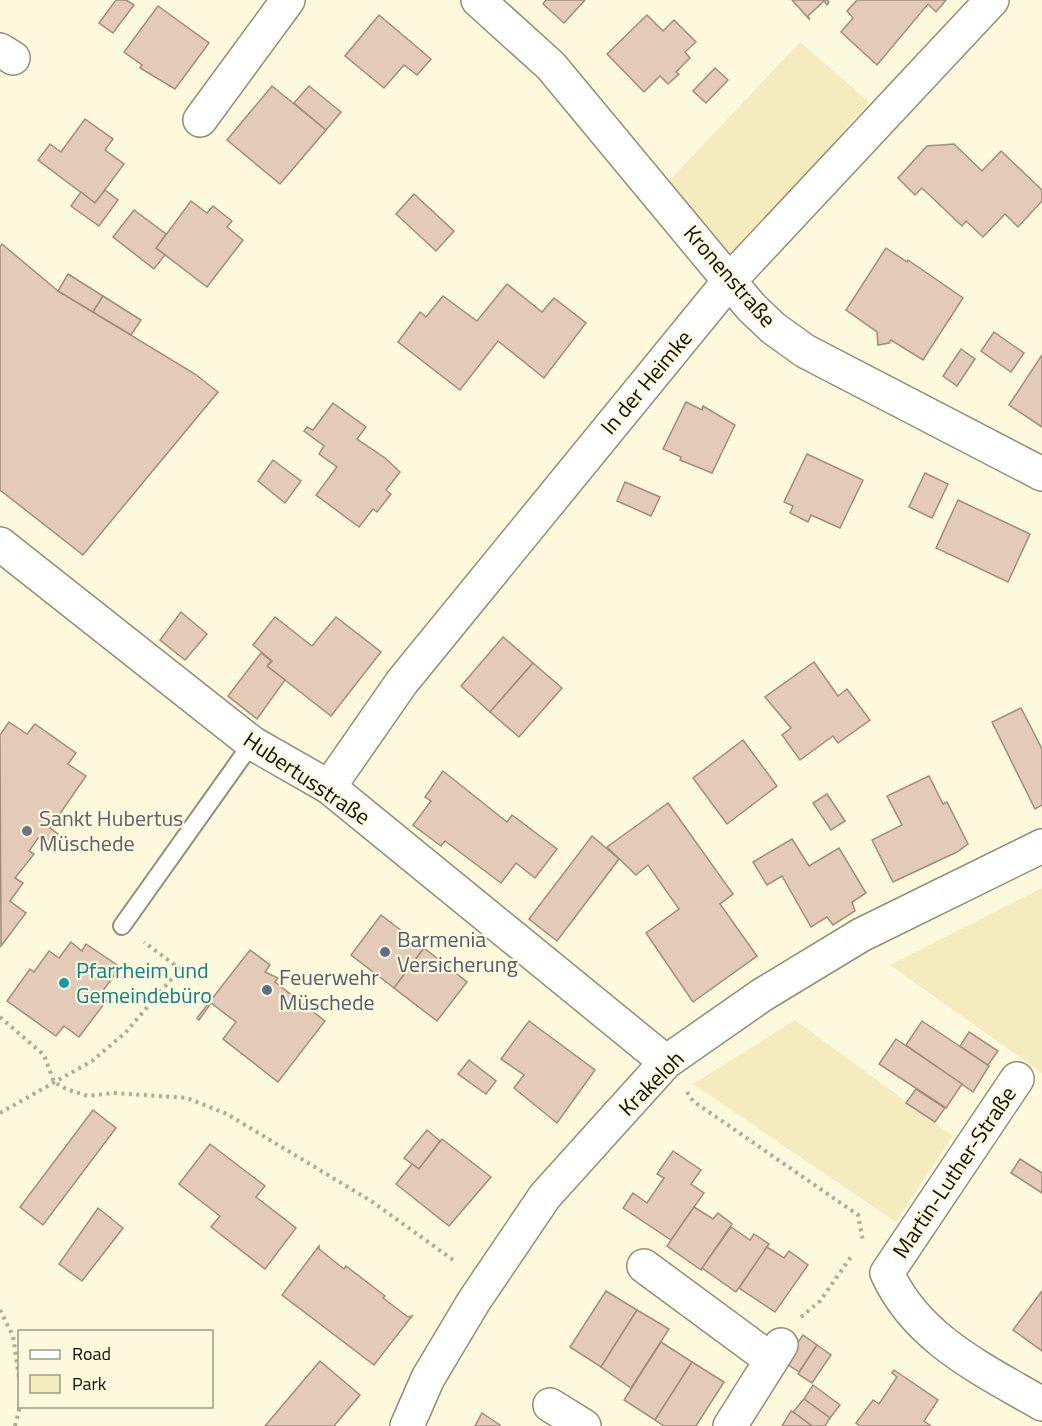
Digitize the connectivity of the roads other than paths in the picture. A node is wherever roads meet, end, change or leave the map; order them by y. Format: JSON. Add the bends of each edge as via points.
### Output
{"nodes":[{"id":1,"x":288,"y":0,"type":"edge"},
{"id":2,"x":478,"y":0,"type":"edge"},
{"id":3,"x":992,"y":0,"type":"edge"},
{"id":4,"x":200,"y":120,"type":"dead end"},
{"id":5,"x":731,"y":279,"type":"junction"},
{"id":6,"x":1042,"y":474,"type":"edge"},
{"id":7,"x":1,"y":547,"type":"edge"},
{"id":8,"x":252,"y":743,"type":"junction"},
{"id":9,"x":328,"y":788,"type":"junction"},
{"id":10,"x":1042,"y":846,"type":"edge"},
{"id":11,"x":122,"y":926,"type":"road end"},
{"id":12,"x":666,"y":1062,"type":"junction"},
{"id":13,"x":1017,"y":1079,"type":"dead end"},
{"id":14,"x":644,"y":1266,"type":"dead end"},
{"id":15,"x":1042,"y":1404,"type":"edge"},
{"id":16,"x":550,"y":1405,"type":"dead end"},
{"id":17,"x":407,"y":1426,"type":"edge"},
{"id":18,"x":584,"y":1426,"type":"edge"},
{"id":19,"x":730,"y":1426,"type":"edge"}],
"edges":[{"from":1,"to":4,"type":"street"},
{"from":2,"to":5,"type":"street","name":"Kronenstraße","via":[[551,66]]},
{"from":3,"to":5,"type":"street","name":"In der Heimke"},
{"from":5,"to":6,"type":"street","name":"Kronenstraße","via":[[765,321],[805,351]]},
{"from":5,"to":9,"type":"street","name":"In der Heimke","via":[[402,682]]},
{"from":7,"to":8,"type":"street","name":"Hubertusstraße"},
{"from":8,"to":9,"type":"street","name":"Hubertusstraße"},
{"from":8,"to":11,"type":"lane"},
{"from":9,"to":12,"type":"street","name":"Hubertusstraße"},
{"from":10,"to":12,"type":"street","name":"Krakeloh","via":[[861,935],[762,994]]},
{"from":12,"to":17,"type":"street","name":"Krakeloh","via":[[545,1196],[428,1378]]},
{"from":13,"to":15,"type":"street","name":"Martin-Luther-Straße","via":[[887,1272],[897,1295],[917,1321],[956,1353]]},
{"from":14,"to":19,"type":"street","via":[[776,1352]]},
{"from":16,"to":18,"type":"street"}]}
